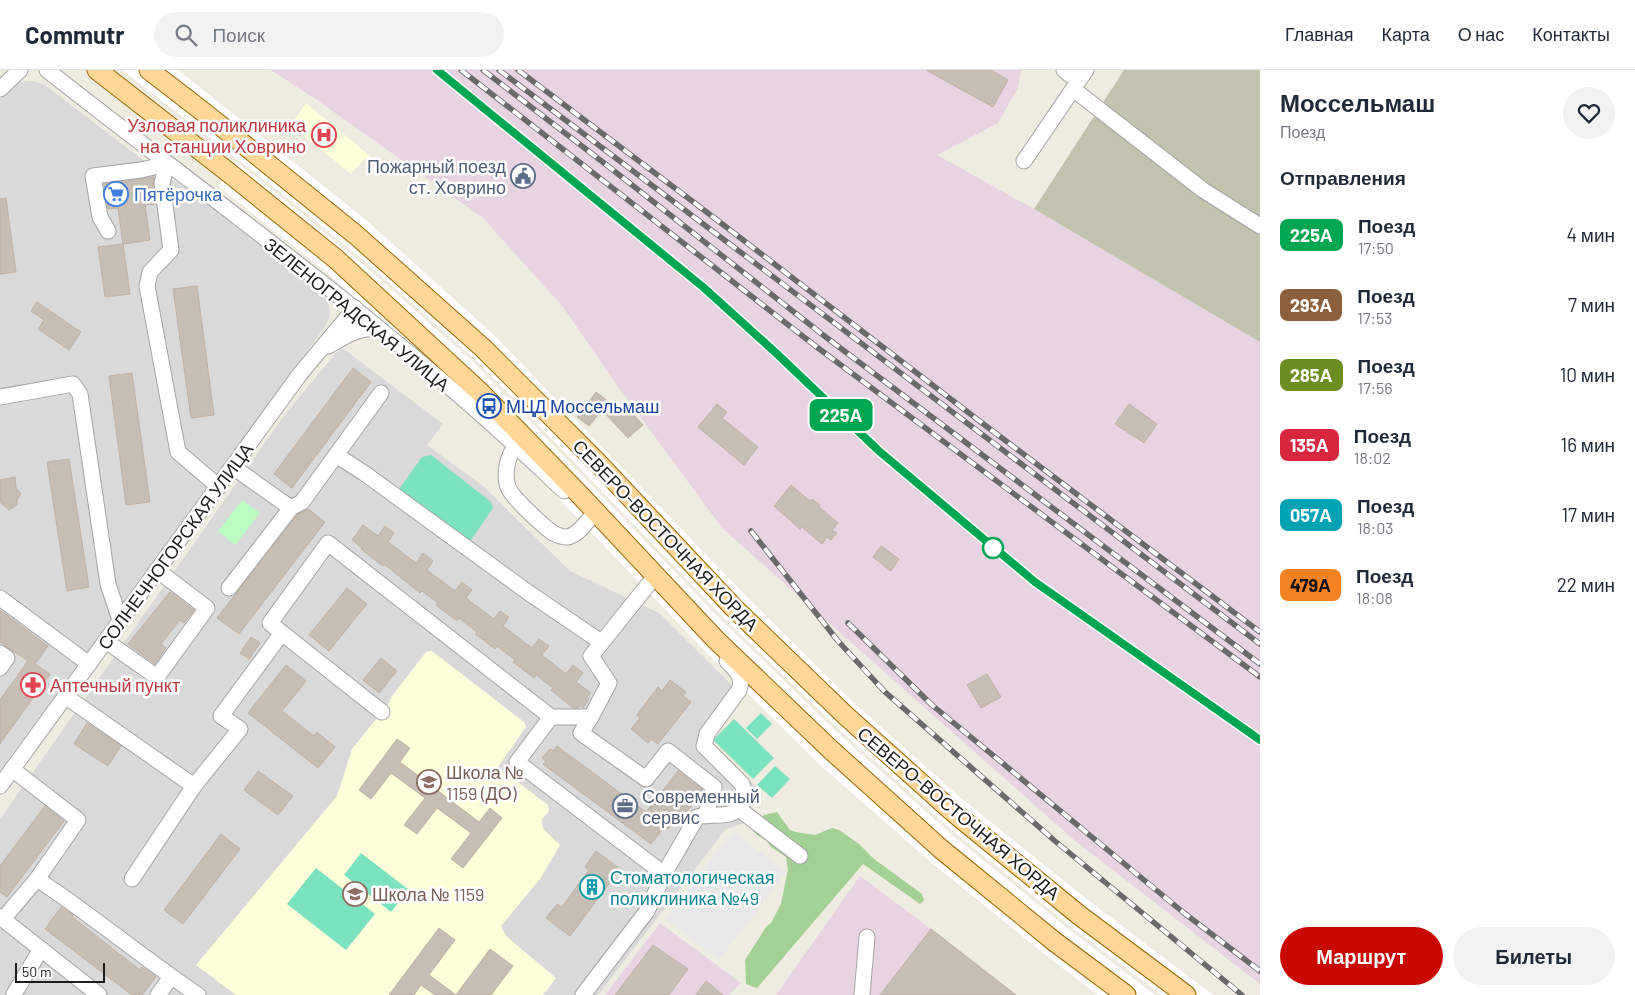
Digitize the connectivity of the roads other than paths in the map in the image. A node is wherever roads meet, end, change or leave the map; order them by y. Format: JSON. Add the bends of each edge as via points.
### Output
{"nodes":[{"id":1,"x":20,"y":70,"type":"edge"},
{"id":2,"x":47,"y":70,"type":"edge"},
{"id":3,"x":97,"y":70,"type":"edge"},
{"id":4,"x":149,"y":70,"type":"edge"},
{"id":5,"x":1064,"y":70,"type":"edge"},
{"id":6,"x":1086,"y":70,"type":"edge"},
{"id":7,"x":0,"y":89,"type":"edge"},
{"id":8,"x":1073,"y":89,"type":"junction"},
{"id":9,"x":1024,"y":161,"type":"dead end"},
{"id":10,"x":166,"y":164,"type":"junction"},
{"id":11,"x":1260,"y":226,"type":"edge"},
{"id":12,"x":108,"y":231,"type":"dead end"},
{"id":13,"x":355,"y":308,"type":"junction"},
{"id":14,"x":381,"y":330,"type":"junction"},
{"id":15,"x":320,"y":350,"type":"junction"},
{"id":16,"x":381,"y":393,"type":"dead end"},
{"id":17,"x":0,"y":397,"type":"edge"},
{"id":18,"x":517,"y":445,"type":"junction"},
{"id":19,"x":336,"y":456,"type":"junction"},
{"id":20,"x":234,"y":466,"type":"junction"},
{"id":21,"x":219,"y":487,"type":"junction"},
{"id":22,"x":291,"y":508,"type":"junction"},
{"id":23,"x":591,"y":517,"type":"junction"},
{"id":24,"x":157,"y":570,"type":"junction"},
{"id":25,"x":650,"y":580,"type":"junction"},
{"id":26,"x":229,"y":588,"type":"dead end"},
{"id":27,"x":0,"y":598,"type":"edge"},
{"id":28,"x":120,"y":620,"type":"junction"},
{"id":29,"x":282,"y":633,"type":"junction"},
{"id":30,"x":106,"y":641,"type":"junction"},
{"id":31,"x":601,"y":642,"type":"junction"},
{"id":32,"x":0,"y":653,"type":"edge"},
{"id":33,"x":89,"y":664,"type":"junction"},
{"id":34,"x":0,"y":668,"type":"edge"},
{"id":35,"x":65,"y":696,"type":"junction"},
{"id":36,"x":382,"y":712,"type":"dead end"},
{"id":37,"x":551,"y":717,"type":"junction"},
{"id":38,"x":591,"y":717,"type":"junction"},
{"id":39,"x":4,"y":778,"type":"edge"},
{"id":40,"x":194,"y":786,"type":"junction"},
{"id":41,"x":739,"y":809,"type":"junction"},
{"id":42,"x":706,"y":814,"type":"junction"},
{"id":43,"x":800,"y":856,"type":"dead end"},
{"id":44,"x":664,"y":874,"type":"junction"},
{"id":45,"x":37,"y":878,"type":"junction"},
{"id":46,"x":132,"y":878,"type":"dead end"},
{"id":47,"x":2,"y":918,"type":"edge"},
{"id":48,"x":867,"y":937,"type":"dead end"},
{"id":49,"x":41,"y":949,"type":"junction"},
{"id":50,"x":171,"y":977,"type":"junction"},
{"id":51,"x":14,"y":994,"type":"edge"},
{"id":52,"x":99,"y":995,"type":"edge"},
{"id":53,"x":158,"y":995,"type":"edge"},
{"id":54,"x":198,"y":995,"type":"edge"},
{"id":55,"x":583,"y":995,"type":"edge"},
{"id":56,"x":862,"y":995,"type":"edge"},
{"id":57,"x":1126,"y":995,"type":"edge"},
{"id":58,"x":1186,"y":995,"type":"edge"}],
"edges":[{"from":1,"to":7,"type":"street"},
{"from":2,"to":10,"type":"street","name":"ЗЕЛЕНОГРАДСКАЯ УЛИЦА"},
{"from":3,"to":57,"type":"main road","name":"СЕВЕРО-ВОСТОЧНАЯ ХОРДА","via":[[336,259],[481,393],[716,640],[830,749],[941,849]]},
{"from":4,"to":58,"type":"main road","name":"СЕВЕРО-ВОСТОЧНАЯ ХОРДА","via":[[356,235],[483,348],[598,463],[734,608],[845,715],[953,812],[1080,915]]},
{"from":5,"to":6,"type":"street","via":[[1070,75]]},
{"from":6,"to":8,"type":"street"},
{"from":8,"to":9,"type":"street"},
{"from":8,"to":11,"type":"street","via":[[1203,190]]},
{"from":10,"to":12,"type":"street","via":[[93,176],[100,217]]},
{"from":10,"to":13,"type":"street","name":"ЗЕЛЕНОГРАДСКАЯ УЛИЦА"},
{"from":10,"to":21,"type":"street","via":[[162,183],[171,250],[150,272],[147,286],[178,452]]},
{"from":13,"to":14,"type":"street","name":"ЗЕЛЕНОГРАДСКАЯ УЛИЦА"},
{"from":13,"to":15,"type":"street","name":"СОЛНЕЧНОГОРСКАЯ УЛИЦА"},
{"from":14,"to":15,"type":"street","via":[[361,329]]},
{"from":14,"to":18,"type":"street","name":"ЗЕЛЕНОГРАДСКАЯ УЛИЦА"},
{"from":15,"to":20,"type":"street","name":"СОЛНЕЧНОГОРСКАЯ УЛИЦА"},
{"from":16,"to":19,"type":"street"},
{"from":17,"to":28,"type":"street","via":[[73,384],[80,394],[108,584]]},
{"from":18,"to":23,"type":"street","name":"ЗЕЛЕНОГРАДСКАЯ УЛИЦА"},
{"from":18,"to":23,"type":"street","via":[[506,474],[508,487],[516,499],[560,536],[569,537]]},
{"from":19,"to":22,"type":"street","via":[[302,502]]},
{"from":19,"to":31,"type":"street"},
{"from":20,"to":21,"type":"street","name":"СОЛНЕЧНОГОРСКАЯ УЛИЦА"},
{"from":20,"to":22,"type":"street"},
{"from":21,"to":24,"type":"street","name":"СОЛНЕЧНОГОРСКАЯ УЛИЦА"},
{"from":22,"to":26,"type":"street"},
{"from":23,"to":25,"type":"street","name":"ЗЕЛЕНОГРАДСКАЯ УЛИЦА"},
{"from":24,"to":28,"type":"street","name":"СОЛНЕЧНОГОРСКАЯ УЛИЦА"},
{"from":24,"to":30,"type":"street","via":[[207,608],[157,677]]},
{"from":25,"to":31,"type":"street"},
{"from":25,"to":41,"type":"street","name":"ЗЕЛЕНОГРАДСКАЯ УЛИЦА","via":[[737,670],[740,677],[739,690],[707,734],[704,746],[742,784],[744,801]]},
{"from":27,"to":33,"type":"street"},
{"from":28,"to":30,"type":"street","name":"СОЛНЕЧНОГОРСКАЯ УЛИЦА"},
{"from":29,"to":36,"type":"street"},
{"from":29,"to":37,"type":"street","via":[[270,623],[328,542]]},
{"from":29,"to":40,"type":"street","via":[[221,716],[240,729]]},
{"from":30,"to":33,"type":"street","name":"СОЛНЕЧНОГОРСКАЯ УЛИЦА"},
{"from":31,"to":38,"type":"street","via":[[591,656],[609,683]]},
{"from":32,"to":34,"type":"street","via":[[7,658]]},
{"from":33,"to":35,"type":"street","name":"СОЛНЕЧНОГОРСКАЯ УЛИЦА"},
{"from":35,"to":39,"type":"street","name":"СОЛНЕЧНОГОРСКАЯ УЛИЦА"},
{"from":35,"to":40,"type":"street"},
{"from":37,"to":38,"type":"street"},
{"from":37,"to":44,"type":"street","via":[[517,762]]},
{"from":38,"to":42,"type":"street","via":[[581,733],[646,779],[668,751],[714,787]]},
{"from":39,"to":45,"type":"street","via":[[78,820]]},
{"from":40,"to":46,"type":"street"},
{"from":41,"to":42,"type":"street","via":[[727,815]]},
{"from":41,"to":43,"type":"street"},
{"from":42,"to":44,"type":"street","via":[[697,817]]},
{"from":44,"to":55,"type":"street","via":[[647,911]]},
{"from":45,"to":47,"type":"street"},
{"from":45,"to":50,"type":"street"},
{"from":47,"to":49,"type":"street"},
{"from":48,"to":56,"type":"street"},
{"from":49,"to":51,"type":"street"},
{"from":49,"to":52,"type":"street"},
{"from":50,"to":53,"type":"street"},
{"from":50,"to":54,"type":"street"}]}
